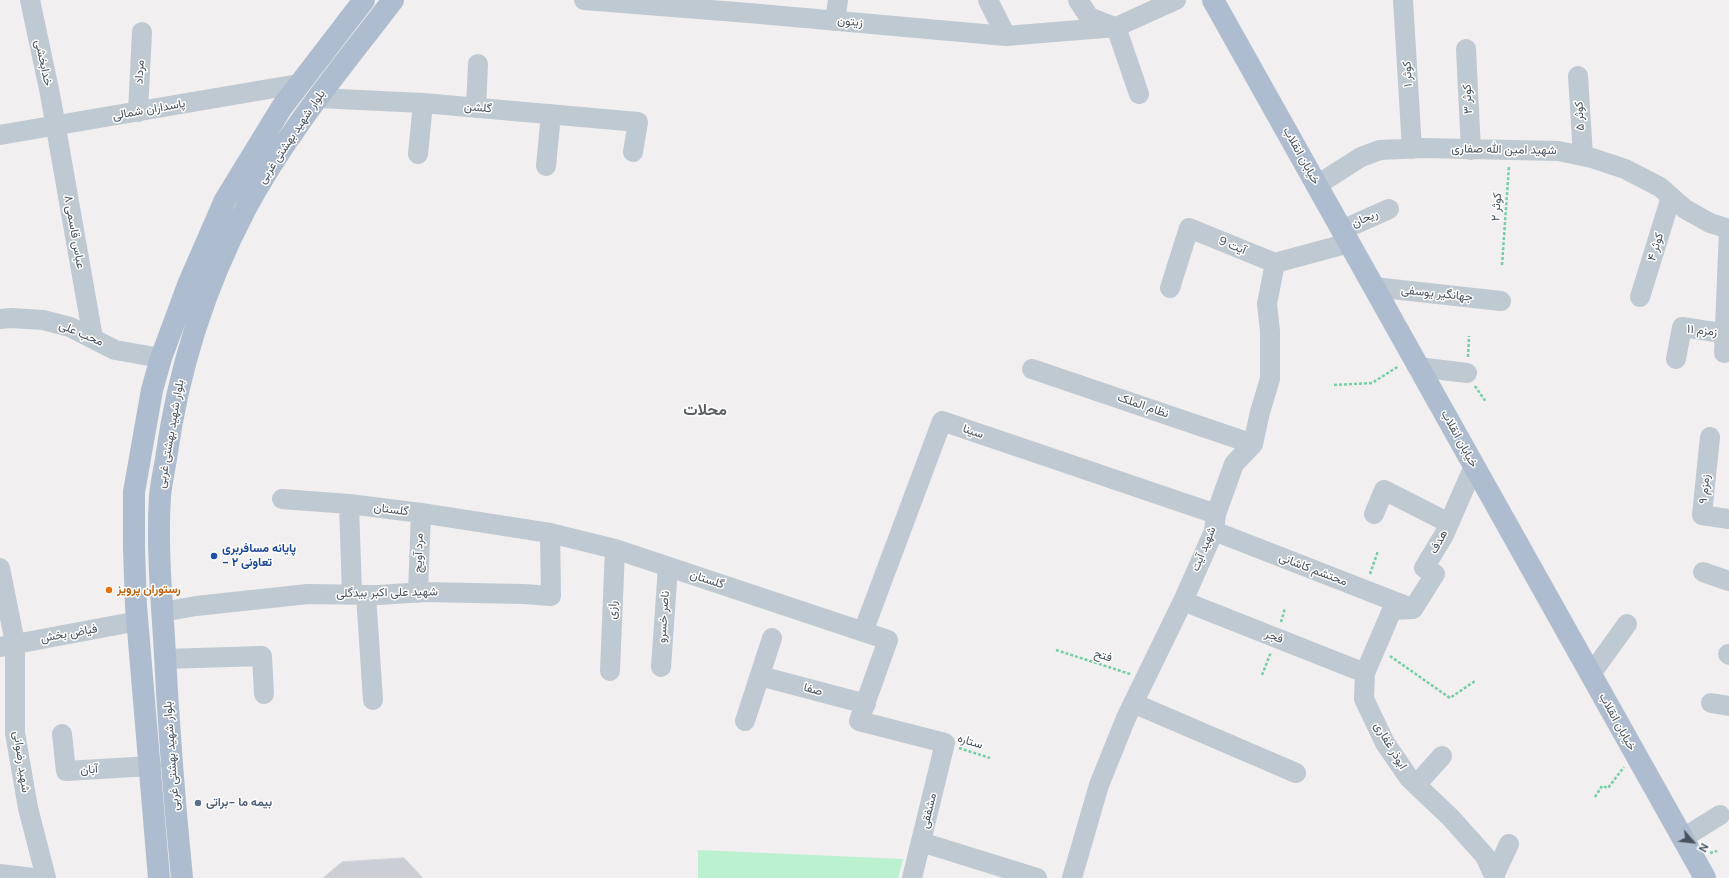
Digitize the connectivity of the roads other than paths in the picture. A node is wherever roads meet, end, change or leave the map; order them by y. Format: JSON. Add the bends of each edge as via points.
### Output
{"nodes":[{"id":1,"x":30,"y":0,"type":"edge"},
{"id":2,"x":364,"y":0,"type":"edge"},
{"id":3,"x":393,"y":0,"type":"edge"},
{"id":4,"x":584,"y":0,"type":"edge"},
{"id":5,"x":838,"y":0,"type":"edge"},
{"id":6,"x":988,"y":0,"type":"edge"},
{"id":7,"x":1078,"y":0,"type":"edge"},
{"id":8,"x":1176,"y":0,"type":"edge"},
{"id":9,"x":1213,"y":0,"type":"edge"},
{"id":10,"x":1404,"y":0,"type":"edge"},
{"id":11,"x":752,"y":6,"type":"edge"},
{"id":12,"x":835,"y":20,"type":"junction"},
{"id":13,"x":1116,"y":27,"type":"junction"},
{"id":14,"x":142,"y":32,"type":"dead end"},
{"id":15,"x":1006,"y":36,"type":"junction"},
{"id":16,"x":1466,"y":49,"type":"dead end"},
{"id":17,"x":478,"y":64,"type":"dead end"},
{"id":18,"x":1578,"y":76,"type":"dead end"},
{"id":19,"x":298,"y":84,"type":"junction"},
{"id":20,"x":1139,"y":94,"type":"dead end"},
{"id":21,"x":318,"y":98,"type":"junction"},
{"id":22,"x":424,"y":103,"type":"junction"},
{"id":23,"x":476,"y":108,"type":"junction"},
{"id":24,"x":138,"y":112,"type":"junction"},
{"id":25,"x":551,"y":114,"type":"junction"},
{"id":26,"x":55,"y":126,"type":"junction"},
{"id":27,"x":0,"y":135,"type":"edge"},
{"id":28,"x":1412,"y":149,"type":"junction"},
{"id":29,"x":1471,"y":150,"type":"junction"},
{"id":30,"x":633,"y":152,"type":"dead end"},
{"id":31,"x":418,"y":154,"type":"dead end"},
{"id":32,"x":1583,"y":156,"type":"junction"},
{"id":33,"x":546,"y":166,"type":"dead end"},
{"id":34,"x":1317,"y":185,"type":"junction"},
{"id":35,"x":1671,"y":197,"type":"junction"},
{"id":36,"x":1389,"y":209,"type":"dead end"},
{"id":37,"x":1729,"y":229,"type":"edge"},
{"id":38,"x":1345,"y":236,"type":"junction"},
{"id":39,"x":1274,"y":263,"type":"junction"},
{"id":40,"x":1374,"y":287,"type":"junction"},
{"id":41,"x":1170,"y":288,"type":"dead end"},
{"id":42,"x":1640,"y":297,"type":"dead end"},
{"id":43,"x":1501,"y":301,"type":"dead end"},
{"id":44,"x":0,"y":319,"type":"edge"},
{"id":45,"x":1727,"y":334,"type":"edge"},
{"id":46,"x":93,"y":338,"type":"junction"},
{"id":47,"x":1724,"y":353,"type":"dead end"},
{"id":48,"x":161,"y":358,"type":"junction"},
{"id":49,"x":1676,"y":359,"type":"dead end"},
{"id":50,"x":1416,"y":362,"type":"junction"},
{"id":51,"x":1032,"y":369,"type":"dead end"},
{"id":52,"x":1467,"y":372,"type":"dead end"},
{"id":53,"x":1710,"y":437,"type":"dead end"},
{"id":54,"x":1253,"y":444,"type":"junction"},
{"id":55,"x":1474,"y":466,"type":"junction"},
{"id":56,"x":282,"y":499,"type":"dead end"},
{"id":57,"x":349,"y":504,"type":"junction"},
{"id":58,"x":421,"y":513,"type":"junction"},
{"id":59,"x":1374,"y":514,"type":"dead end"},
{"id":60,"x":1729,"y":519,"type":"edge"},
{"id":61,"x":1215,"y":522,"type":"junction"},
{"id":62,"x":1449,"y":523,"type":"junction"},
{"id":63,"x":550,"y":533,"type":"junction"},
{"id":64,"x":615,"y":549,"type":"junction"},
{"id":65,"x":668,"y":567,"type":"junction"},
{"id":66,"x":0,"y":568,"type":"edge"},
{"id":67,"x":1703,"y":572,"type":"dead end"},
{"id":68,"x":1729,"y":581,"type":"edge"},
{"id":69,"x":418,"y":593,"type":"junction"},
{"id":70,"x":359,"y":594,"type":"junction"},
{"id":71,"x":1183,"y":601,"type":"junction"},
{"id":72,"x":1413,"y":609,"type":"junction"},
{"id":73,"x":162,"y":612,"type":"junction"},
{"id":74,"x":138,"y":621,"type":"junction"},
{"id":75,"x":1627,"y":624,"type":"dead end"},
{"id":76,"x":863,"y":632,"type":"junction"},
{"id":77,"x":772,"y":638,"type":"dead end"},
{"id":78,"x":8,"y":645,"type":"edge"},
{"id":79,"x":165,"y":659,"type":"junction"},
{"id":80,"x":661,"y":667,"type":"dead end"},
{"id":81,"x":610,"y":671,"type":"dead end"},
{"id":82,"x":1365,"y":673,"type":"junction"},
{"id":83,"x":1591,"y":674,"type":"junction"},
{"id":84,"x":760,"y":676,"type":"junction"},
{"id":85,"x":264,"y":694,"type":"dead end"},
{"id":86,"x":373,"y":700,"type":"dead end"},
{"id":87,"x":866,"y":704,"type":"junction"},
{"id":88,"x":1133,"y":704,"type":"junction"},
{"id":89,"x":745,"y":721,"type":"dead end"},
{"id":90,"x":62,"y":734,"type":"dead end"},
{"id":91,"x":945,"y":743,"type":"joint"},
{"id":92,"x":1442,"y":756,"type":"dead end"},
{"id":93,"x":151,"y":766,"type":"junction"},
{"id":94,"x":1296,"y":773,"type":"dead end"},
{"id":95,"x":1416,"y":785,"type":"junction"},
{"id":96,"x":1720,"y":815,"type":"dead end"},
{"id":97,"x":1683,"y":838,"type":"junction"},
{"id":98,"x":921,"y":842,"type":"junction"},
{"id":99,"x":1509,"y":844,"type":"dead end"},
{"id":100,"x":0,"y":874,"type":"edge"},
{"id":101,"x":1494,"y":877,"type":"edge"},
{"id":102,"x":33,"y":878,"type":"edge"},
{"id":103,"x":46,"y":878,"type":"edge"},
{"id":104,"x":159,"y":878,"type":"edge"},
{"id":105,"x":182,"y":878,"type":"edge"},
{"id":106,"x":912,"y":878,"type":"edge"},
{"id":107,"x":1038,"y":878,"type":"edge"},
{"id":108,"x":1072,"y":878,"type":"edge"},
{"id":109,"x":1705,"y":878,"type":"edge"}],
"edges":[{"from":1,"to":26,"type":"street","name":"خدابخشی"},
{"from":2,"to":19,"type":"main road","name":"بلوار شهید بهشتی غربی"},
{"from":3,"to":21,"type":"main road","name":"بلوار شهید بهشتی غربی"},
{"from":4,"to":11,"type":"street","name":"زیتون"},
{"from":5,"to":12,"type":"street"},
{"from":6,"to":15,"type":"street"},
{"from":7,"to":13,"type":"street","via":[[1089,17]]},
{"from":8,"to":13,"type":"street","name":"زیتون"},
{"from":9,"to":34,"type":"main road","name":"خیابان انقلاب"},
{"from":10,"to":28,"type":"street","name":"کوثر ۱"},
{"from":11,"to":12,"type":"street","name":"زیتون"},
{"from":12,"to":15,"type":"street","name":"زیتون"},
{"from":13,"to":15,"type":"street","name":"زیتون"},
{"from":13,"to":20,"type":"street"},
{"from":14,"to":24,"type":"street","name":"مرداد"},
{"from":16,"to":29,"type":"street","name":"کوثر ۳"},
{"from":17,"to":23,"type":"street"},
{"from":18,"to":32,"type":"street","name":"کوثر ۵"},
{"from":19,"to":24,"type":"street","name":"پاسداران شمالی"},
{"from":19,"to":48,"type":"main road","name":"بلوار شهید بهشتی غربی","via":[[225,200],[188,285]]},
{"from":21,"to":22,"type":"street","name":"گلشن"},
{"from":21,"to":73,"type":"main road","name":"بلوار شهید بهشتی غربی","via":[[246,208],[193,332],[171,417],[160,496]]},
{"from":22,"to":23,"type":"street","name":"گلشن"},
{"from":22,"to":31,"type":"street"},
{"from":23,"to":25,"type":"street","name":"گلشن"},
{"from":24,"to":26,"type":"street","name":"پاسداران شمالی"},
{"from":25,"to":30,"type":"street","name":"گلشن","via":[[638,122]]},
{"from":25,"to":33,"type":"street"},
{"from":26,"to":27,"type":"street","name":"پاسداران شمالی"},
{"from":26,"to":46,"type":"street","name":"عباس قاسمی ۸"},
{"from":28,"to":29,"type":"street","name":"شهید امین الله صفاری"},
{"from":28,"to":34,"type":"street","name":"شهید امین الله صفاری","via":[[1380,150],[1361,157]]},
{"from":29,"to":32,"type":"street","name":"شهید امین الله صفاری","via":[[1558,151]]},
{"from":32,"to":35,"type":"street","name":"شهید امین الله صفاری","via":[[1625,169],[1660,187]]},
{"from":34,"to":38,"type":"main road","name":"خیابان انقلاب"},
{"from":35,"to":37,"type":"street","name":"شهید امین الله صفاری","via":[[1685,210],[1710,223]]},
{"from":35,"to":42,"type":"street","name":"کوثر ۴"},
{"from":36,"to":38,"type":"street","name":"ریحان"},
{"from":37,"to":45,"type":"street"},
{"from":38,"to":39,"type":"street"},
{"from":38,"to":40,"type":"main road","name":"خیابان انقلاب"},
{"from":39,"to":41,"type":"street","name":"آیت 9","via":[[1189,228]]},
{"from":39,"to":54,"type":"street","via":[[1267,304],[1270,379]]},
{"from":40,"to":43,"type":"street","name":"جهانگیر یوسفی"},
{"from":40,"to":50,"type":"main road","name":"خیابان انقلاب"},
{"from":44,"to":46,"type":"street","name":"محب علی","via":[[43,320],[70,327]]},
{"from":45,"to":47,"type":"street"},
{"from":45,"to":49,"type":"street","name":"زمزم ۱۱","via":[[1682,327]]},
{"from":46,"to":48,"type":"street","name":"محب علی","via":[[115,350]]},
{"from":48,"to":74,"type":"main road","name":"بلوار شهید بهشتی غربی","via":[[147,411],[134,492]]},
{"from":50,"to":52,"type":"street"},
{"from":50,"to":55,"type":"main road","name":"خیابان انقلاب"},
{"from":51,"to":54,"type":"street","name":"نظام الملک"},
{"from":53,"to":60,"type":"street","name":"زمزم ۹","via":[[1702,515]]},
{"from":54,"to":61,"type":"street","name":"شهید آیت","via":[[1234,464]]},
{"from":55,"to":62,"type":"street","name":"هدف"},
{"from":55,"to":83,"type":"main road","name":"خیابان انقلاب"},
{"from":56,"to":57,"type":"street","name":"گلستان"},
{"from":57,"to":58,"type":"street","name":"گلستان"},
{"from":57,"to":70,"type":"street"},
{"from":58,"to":63,"type":"street","name":"گلستان"},
{"from":58,"to":69,"type":"street","name":"مرد آویچ"},
{"from":59,"to":62,"type":"street","via":[[1384,490]]},
{"from":61,"to":71,"type":"street","name":"شهید آیت"},
{"from":61,"to":72,"type":"street","name":"محتشم کاشانی","via":[[1364,590]]},
{"from":61,"to":76,"type":"street","name":"سینا","via":[[942,421]]},
{"from":62,"to":72,"type":"street","name":"هدف","via":[[1424,568],[1435,574]]},
{"from":63,"to":64,"type":"street","name":"گلستان"},
{"from":63,"to":69,"type":"street","name":"شهید علی اکبر بیدگلی","via":[[551,596]]},
{"from":64,"to":65,"type":"street","name":"گلستان"},
{"from":64,"to":81,"type":"street","name":"رازی"},
{"from":65,"to":76,"type":"street","name":"گلستان"},
{"from":65,"to":80,"type":"street","name":"ناصر خسرو"},
{"from":66,"to":78,"type":"street","name":"شهید رضوانی"},
{"from":67,"to":68,"type":"street"},
{"from":69,"to":70,"type":"street","name":"شهید علی اکبر بیدگلی"},
{"from":70,"to":73,"type":"street","name":"شهید علی اکبر بیدگلی","via":[[308,594]]},
{"from":70,"to":86,"type":"street"},
{"from":71,"to":82,"type":"street","name":"فجر"},
{"from":71,"to":88,"type":"street","name":"شهید آیت"},
{"from":72,"to":82,"type":"street","name":"ابوذر غفاری","via":[[1392,610]]},
{"from":73,"to":79,"type":"main road","name":"بلوار شهید بهشتی غربی"},
{"from":74,"to":78,"type":"street","name":"فیاض بخش"},
{"from":74,"to":93,"type":"main road","name":"بلوار شهید بهشتی غربی"},
{"from":75,"to":83,"type":"street"},
{"from":76,"to":87,"type":"street","name":"گلستان","via":[[888,640]]},
{"from":77,"to":84,"type":"street"},
{"from":78,"to":103,"type":"street","name":"شهید رضوانی","via":[[15,733],[28,808]]},
{"from":79,"to":85,"type":"street","via":[[262,656]]},
{"from":79,"to":105,"type":"main road","name":"بلوار شهید بهشتی غربی"},
{"from":82,"to":95,"type":"street","name":"ابوذر غفاری","via":[[1364,699],[1385,743]]},
{"from":83,"to":97,"type":"main road","name":"خیابان انقلاب"},
{"from":84,"to":87,"type":"street","name":"صفا"},
{"from":84,"to":89,"type":"street"},
{"from":87,"to":91,"type":"street","name":"گلستان","via":[[859,721]]},
{"from":88,"to":94,"type":"street"},
{"from":88,"to":108,"type":"street","name":"شهید آیت","via":[[1099,785]]},
{"from":90,"to":93,"type":"street","name":"آبان","via":[[66,772]]},
{"from":91,"to":98,"type":"street","name":"مشفقی"},
{"from":92,"to":95,"type":"street"},
{"from":93,"to":104,"type":"main road","name":"بلوار شهید بهشتی غربی"},
{"from":95,"to":101,"type":"street","name":"ابوذر غفاری","via":[[1451,818],[1485,856]]},
{"from":96,"to":97,"type":"street"},
{"from":97,"to":109,"type":"main road","name":"خیابان انقلاب"},
{"from":98,"to":106,"type":"street","name":"مشفقی"},
{"from":98,"to":107,"type":"street"},
{"from":99,"to":101,"type":"street"},
{"from":100,"to":102,"type":"street"}]}
